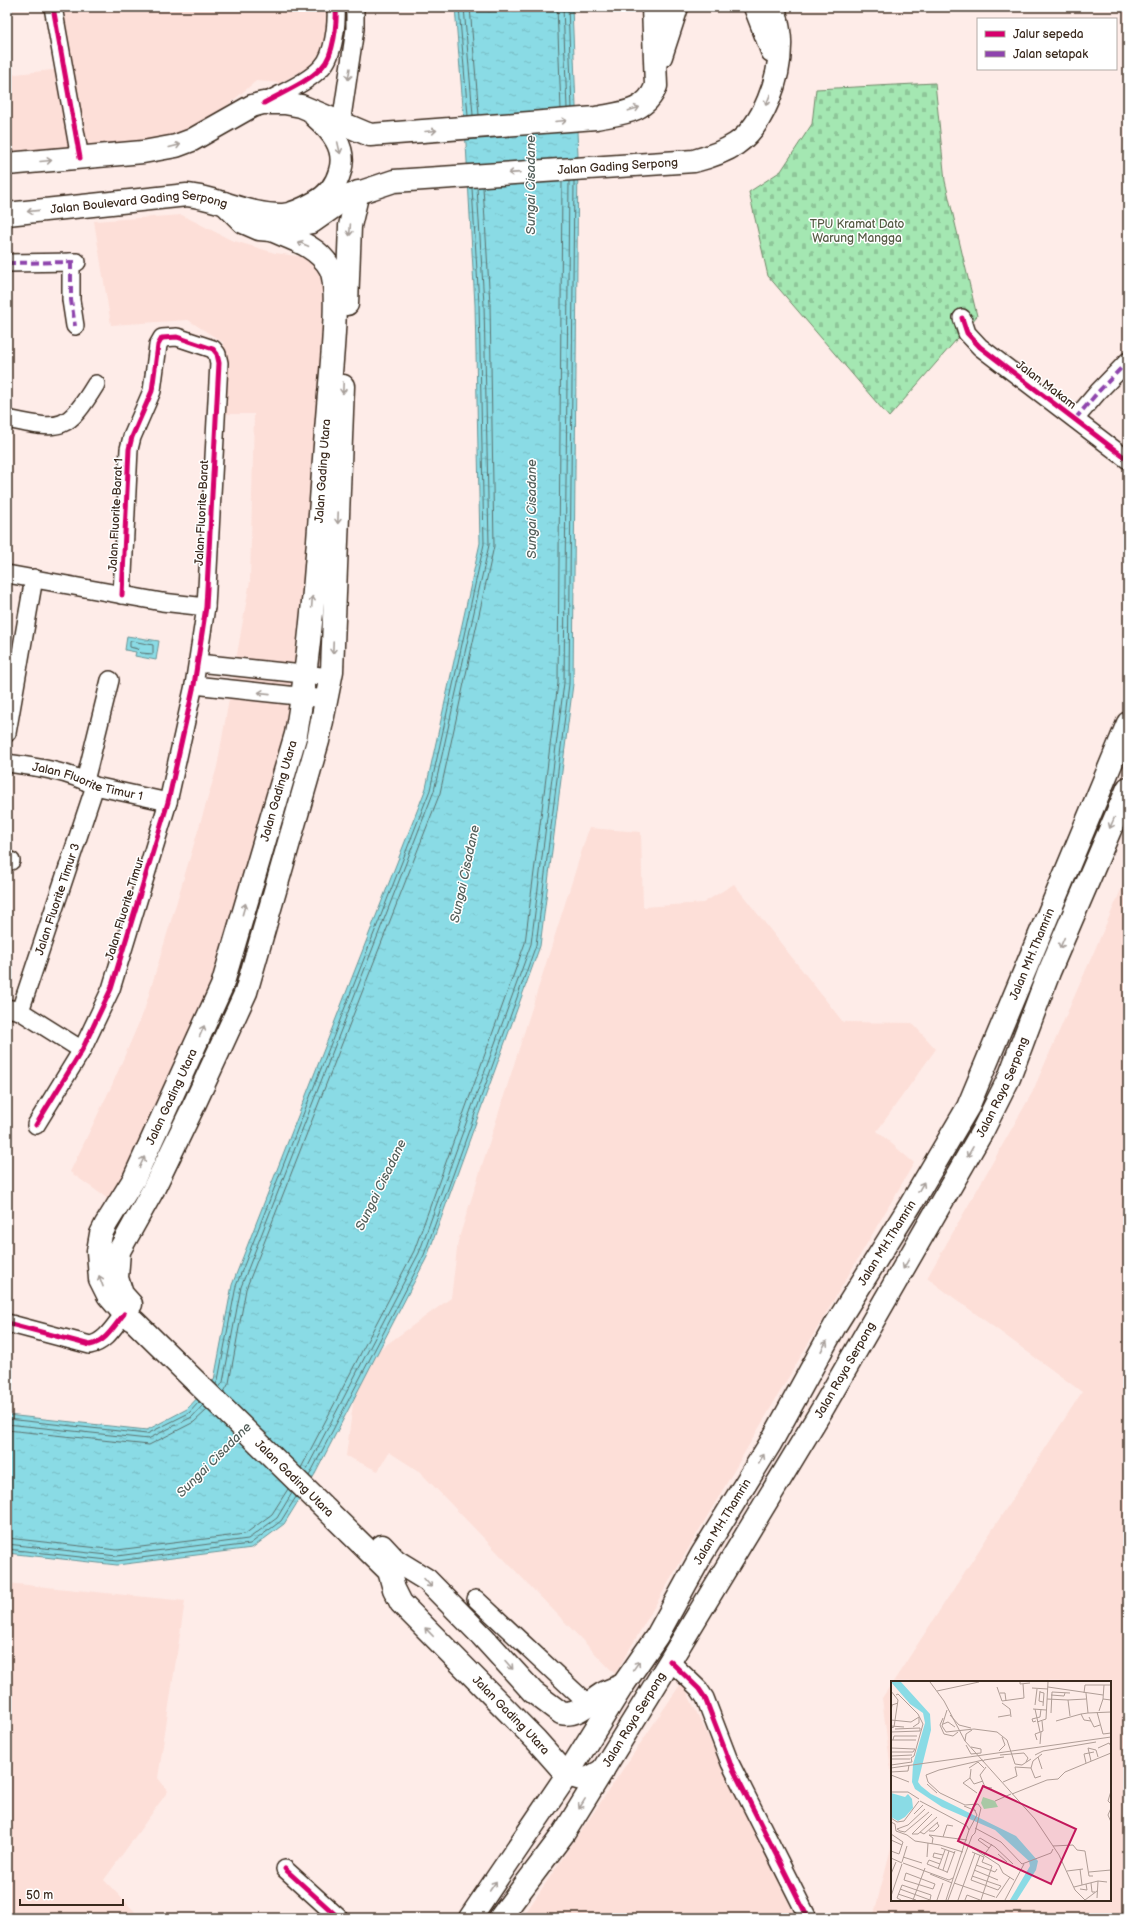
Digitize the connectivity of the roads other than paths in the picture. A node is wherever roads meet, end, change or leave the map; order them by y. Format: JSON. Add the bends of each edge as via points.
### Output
{"nodes":[{"id":1,"x":53,"y":7,"type":"edge"},
{"id":2,"x":336,"y":7,"type":"edge"},
{"id":3,"x":355,"y":7,"type":"edge"},
{"id":4,"x":653,"y":7,"type":"edge"},
{"id":5,"x":677,"y":7,"type":"edge"},
{"id":6,"x":755,"y":7,"type":"edge"},
{"id":7,"x":774,"y":7,"type":"edge"},
{"id":8,"x":334,"y":42,"type":"junction"},
{"id":9,"x":352,"y":51,"type":"junction"},
{"id":10,"x":777,"y":68,"type":"junction"},
{"id":11,"x":656,"y":73,"type":"junction"},
{"id":12,"x":264,"y":103,"type":"junction"},
{"id":13,"x":306,"y":108,"type":"junction"},
{"id":14,"x":341,"y":124,"type":"junction"},
{"id":15,"x":80,"y":158,"type":"junction"},
{"id":16,"x":7,"y":164,"type":"edge"},
{"id":17,"x":353,"y":194,"type":"junction"},
{"id":18,"x":224,"y":203,"type":"junction"},
{"id":19,"x":7,"y":214,"type":"edge"},
{"id":20,"x":271,"y":230,"type":"junction"},
{"id":21,"x":7,"y":263,"type":"edge"},
{"id":22,"x":962,"y":318,"type":"dead end"},
{"id":23,"x":74,"y":326,"type":"dead end"},
{"id":24,"x":158,"y":345,"type":"joint"},
{"id":25,"x":1128,"y":361,"type":"edge"},
{"id":26,"x":96,"y":384,"type":"dead end"},
{"id":27,"x":7,"y":419,"type":"edge"},
{"id":28,"x":1075,"y":420,"type":"junction"},
{"id":29,"x":1127,"y":458,"type":"edge"},
{"id":30,"x":7,"y":574,"type":"edge"},
{"id":31,"x":34,"y":578,"type":"junction"},
{"id":32,"x":122,"y":595,"type":"junction"},
{"id":33,"x":206,"y":607,"type":"junction"},
{"id":34,"x":198,"y":663,"type":"junction"},
{"id":35,"x":306,"y":675,"type":"junction"},
{"id":36,"x":331,"y":677,"type":"junction"},
{"id":37,"x":110,"y":680,"type":"dead end"},
{"id":38,"x":194,"y":685,"type":"junction"},
{"id":39,"x":302,"y":697,"type":"junction"},
{"id":40,"x":326,"y":699,"type":"junction"},
{"id":41,"x":7,"y":733,"type":"edge"},
{"id":42,"x":1126,"y":736,"type":"edge"},
{"id":43,"x":7,"y":763,"type":"edge"},
{"id":44,"x":90,"y":784,"type":"junction"},
{"id":45,"x":1128,"y":788,"type":"edge"},
{"id":46,"x":168,"y":802,"type":"junction"},
{"id":47,"x":13,"y":1010,"type":"edge"},
{"id":48,"x":82,"y":1050,"type":"junction"},
{"id":49,"x":36,"y":1125,"type":"dead end"},
{"id":50,"x":106,"y":1224,"type":"junction"},
{"id":51,"x":126,"y":1236,"type":"junction"},
{"id":52,"x":135,"y":1317,"type":"junction"},
{"id":53,"x":7,"y":1324,"type":"edge"},
{"id":54,"x":374,"y":1547,"type":"junction"},
{"id":55,"x":476,"y":1599,"type":"dead end"},
{"id":56,"x":670,"y":1661,"type":"junction"},
{"id":57,"x":623,"y":1685,"type":"junction"},
{"id":58,"x":589,"y":1705,"type":"junction"},
{"id":59,"x":603,"y":1770,"type":"junction"},
{"id":60,"x":567,"y":1775,"type":"junction"},
{"id":61,"x":285,"y":1869,"type":"dead end"},
{"id":62,"x":339,"y":1918,"type":"edge"},
{"id":63,"x":470,"y":1918,"type":"edge"},
{"id":64,"x":500,"y":1918,"type":"edge"},
{"id":65,"x":808,"y":1918,"type":"edge"}],
"edges":[{"from":1,"to":15,"type":"street"},
{"from":2,"to":8,"type":"street"},
{"from":3,"to":9,"type":"street"},
{"from":4,"to":11,"type":"main road"},
{"from":5,"to":11,"type":"main road"},
{"from":6,"to":10,"type":"main road","via":[[768,36]]},
{"from":7,"to":10,"type":"main road","name":"Jalan Gading Serpong","via":[[780,46]]},
{"from":8,"to":9,"type":"street"},
{"from":8,"to":12,"type":"street","via":[[323,66]]},
{"from":9,"to":14,"type":"street","one_way":true},
{"from":10,"to":17,"type":"main road","name":"Jalan Gading Serpong","one_way":true,"via":[[770,97],[758,122],[737,143],[710,157],[694,161],[394,181]]},
{"from":14,"to":11,"type":"main road","one_way":true,"via":[[370,134],[392,134],[596,118],[639,108],[646,103],[652,97],[656,86]]},
{"from":12,"to":13,"type":"main road","via":[[285,103]]},
{"from":15,"to":12,"type":"main road","one_way":true,"via":[[176,146],[192,140],[252,106]]},
{"from":13,"to":14,"type":"main road"},
{"from":13,"to":18,"type":"main road","one_way":true,"via":[[330,129],[339,147],[341,170],[329,193],[307,207],[283,215],[261,213]]},
{"from":16,"to":15,"type":"main road","one_way":true},
{"from":17,"to":20,"type":"main road","name":"Jalan Boulevard Gading Serpong","via":[[312,222]]},
{"from":17,"to":36,"type":"main road","name":"Jalan Gading Utara","one_way":true},
{"from":18,"to":19,"type":"main road","name":"Jalan Boulevard Gading Serpong","one_way":true,"via":[[187,194]]},
{"from":18,"to":20,"type":"main road","name":"Jalan Boulevard Gading Serpong","via":[[243,222],[259,229]]},
{"from":35,"to":20,"type":"main road","name":"Jalan Gading Utara","one_way":true,"via":[[332,346],[334,283],[330,269],[320,255],[309,246]]},
{"from":21,"to":23,"type":"street","via":[[74,262],[71,300]]},
{"from":22,"to":28,"type":"street","name":"Jalan Makam","via":[[967,333],[980,347]]},
{"from":24,"to":32,"type":"street","name":"Jalan Fluorite Barat 1","via":[[152,391],[129,450]]},
{"from":24,"to":33,"type":"street","name":"Jalan Fluorite Barat","via":[[162,338],[177,337],[213,349],[219,363]]},
{"from":25,"to":28,"type":"street"},
{"from":26,"to":27,"type":"street","via":[[80,410],[60,424],[45,427]]},
{"from":28,"to":29,"type":"street","name":"Jalan Makam"},
{"from":30,"to":31,"type":"street"},
{"from":31,"to":32,"type":"street"},
{"from":31,"to":41,"type":"street"},
{"from":32,"to":33,"type":"street"},
{"from":33,"to":34,"type":"street","name":"Jalan Fluorite Barat"},
{"from":34,"to":35,"type":"street"},
{"from":34,"to":38,"type":"street","name":"Jalan Fluorite Barat"},
{"from":35,"to":36,"type":"street"},
{"from":35,"to":39,"type":"main road","name":"Jalan Gading Utara"},
{"from":36,"to":40,"type":"main road","name":"Jalan Gading Utara"},
{"from":37,"to":44,"type":"street","name":"Jalan Fluorite Timur 3"},
{"from":39,"to":38,"type":"street","one_way":true},
{"from":38,"to":46,"type":"street","name":"Jalan Fluorite Timur"},
{"from":39,"to":40,"type":"street"},
{"from":50,"to":39,"type":"main road","name":"Jalan Gading Utara","one_way":true,"via":[[134,1179],[222,986],[296,734]]},
{"from":40,"to":51,"type":"main road","name":"Jalan Gading Utara","via":[[318,741],[246,992],[156,1184]]},
{"from":57,"to":42,"type":"main road","name":"Jalan MH.Thamrin","one_way":true,"via":[[657,1636],[702,1554],[770,1444],[836,1324],[968,1107]]},
{"from":43,"to":44,"type":"street","name":"Jalan Fluorite Timur 1","via":[[46,768]]},
{"from":44,"to":46,"type":"street","name":"Jalan Fluorite Timur 1"},
{"from":44,"to":47,"type":"street","name":"Jalan Fluorite Timur 3"},
{"from":45,"to":56,"type":"main road","name":"Jalan Raya Serpong","one_way":true,"via":[[1049,972],[1009,1078],[983,1130],[823,1408]]},
{"from":46,"to":48,"type":"street","name":"Jalan Fluorite Timur","via":[[111,988]]},
{"from":47,"to":48,"type":"street"},
{"from":48,"to":49,"type":"street","name":"Jalan Fluorite Timur"},
{"from":50,"to":51,"type":"main road"},
{"from":52,"to":50,"type":"main road","name":"Jalan Gading Utara","one_way":true,"via":[[108,1295],[100,1279],[98,1251]]},
{"from":51,"to":52,"type":"main road","name":"Jalan Gading Utara","via":[[119,1250],[117,1278],[122,1294]]},
{"from":52,"to":53,"type":"street","via":[[100,1342],[90,1345]]},
{"from":52,"to":54,"type":"main road","name":"Jalan Gading Utara"},
{"from":54,"to":58,"type":"main road","name":"Jalan Gading Utara","one_way":true,"via":[[427,1580],[533,1692],[557,1711],[566,1714],[577,1712]]},
{"from":60,"to":54,"type":"main road","name":"Jalan Gading Utara","one_way":true,"via":[[536,1740],[400,1603],[389,1571]]},
{"from":55,"to":58,"type":"street"},
{"from":56,"to":59,"type":"main road","name":"Jalan Raya Serpong"},
{"from":56,"to":65,"type":"street","via":[[705,1698],[730,1763]]},
{"from":57,"to":58,"type":"main road","name":"Jalan Gading Utara","via":[[602,1694]]},
{"from":57,"to":60,"type":"main road","name":"Jalan MH.Thamrin"},
{"from":59,"to":60,"type":"main road","via":[[589,1778],[581,1779]]},
{"from":59,"to":64,"type":"main road","name":"Jalan Raya Serpong","one_way":true,"via":[[564,1834]]},
{"from":63,"to":60,"type":"main road","one_way":true},
{"from":61,"to":62,"type":"street"}]}
